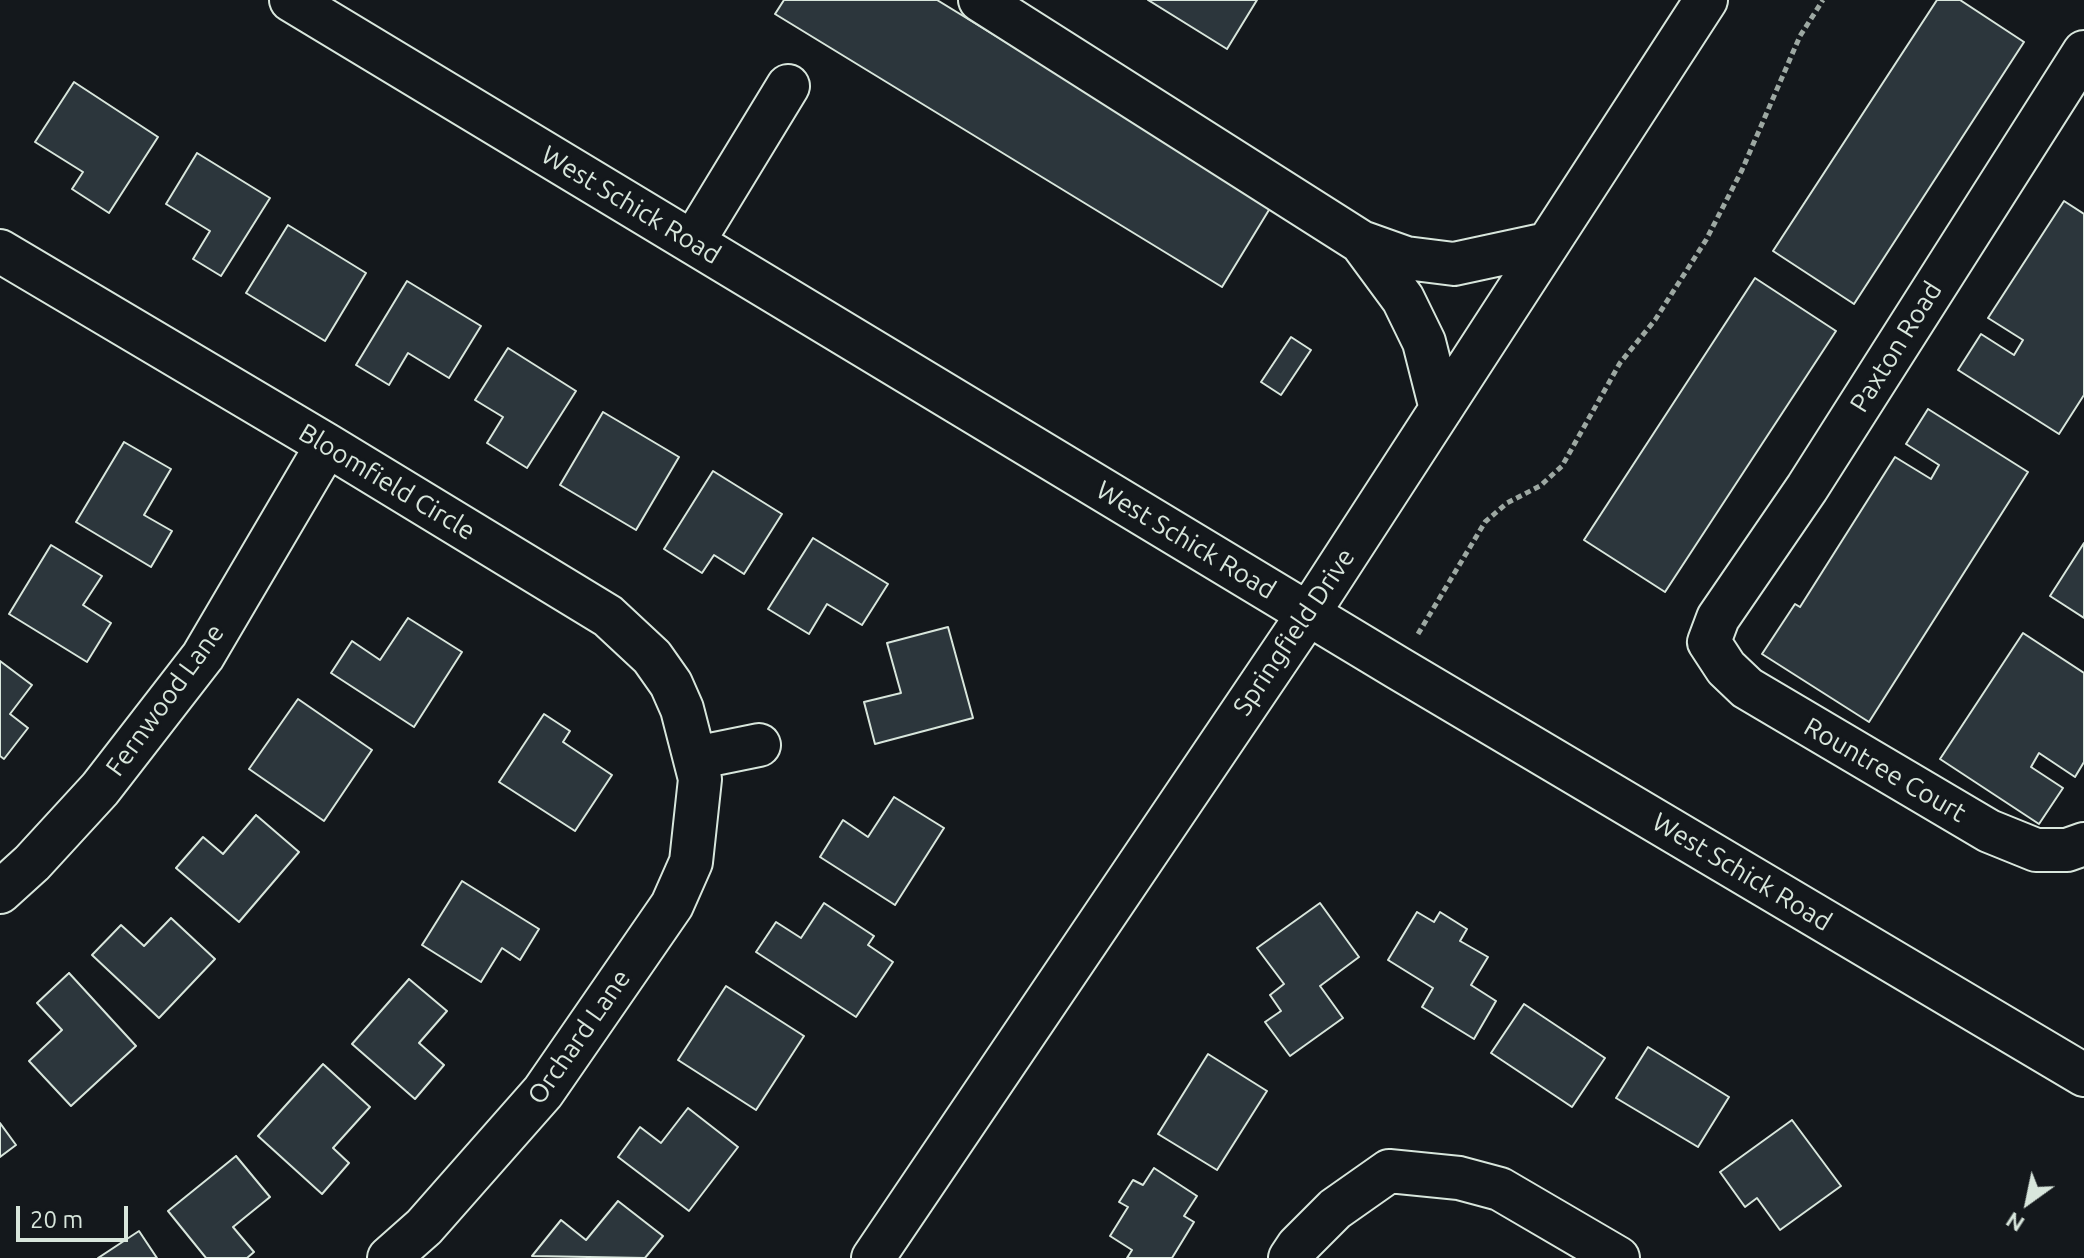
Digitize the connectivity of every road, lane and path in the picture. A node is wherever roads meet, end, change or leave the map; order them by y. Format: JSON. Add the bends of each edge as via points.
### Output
{"nodes":[{"id":1,"x":291,"y":0,"type":"edge"},
{"id":2,"x":980,"y":0,"type":"edge"},
{"id":3,"x":1706,"y":0,"type":"edge"},
{"id":4,"x":1823,"y":0,"type":"edge"},
{"id":5,"x":2084,"y":52,"type":"edge"},
{"id":6,"x":788,"y":86,"type":"dead end"},
{"id":7,"x":693,"y":242,"type":"junction"},
{"id":8,"x":1361,"y":242,"type":"junction"},
{"id":9,"x":1547,"y":244,"type":"junction"},
{"id":10,"x":0,"y":251,"type":"edge"},
{"id":11,"x":1441,"y":409,"type":"junction"},
{"id":12,"x":327,"y":445,"type":"junction"},
{"id":13,"x":1308,"y":614,"type":"junction"},
{"id":14,"x":1709,"y":642,"type":"joint"},
{"id":15,"x":1398,"y":668,"type":"junction"},
{"id":16,"x":759,"y":745,"type":"dead end"},
{"id":17,"x":698,"y":768,"type":"junction"},
{"id":18,"x":2084,"y":844,"type":"edge"},
{"id":19,"x":0,"y":892,"type":"edge"},
{"id":20,"x":2084,"y":1075,"type":"edge"},
{"id":21,"x":389,"y":1258,"type":"edge"},
{"id":22,"x":873,"y":1258,"type":"edge"},
{"id":23,"x":1290,"y":1258,"type":"edge"},
{"id":24,"x":1618,"y":1258,"type":"edge"}],
"edges":[{"from":1,"to":7,"type":"street","name":"West Schick Road"},
{"from":2,"to":8,"type":"street"},
{"from":3,"to":9,"type":"street","name":"Springfield Drive"},
{"from":4,"to":15,"type":"path","via":[[1800,36],[1720,212],[1655,320],[1620,363],[1562,466],[1485,522]]},
{"from":5,"to":14,"type":"street","name":"Paxton Road","via":[[1807,488],[1718,618]]},
{"from":6,"to":7,"type":"street"},
{"from":7,"to":13,"type":"street","name":"West Schick Road"},
{"from":8,"to":9,"type":"street","via":[[1406,258],[1454,264]]},
{"from":8,"to":11,"type":"street","via":[[1403,299],[1424,342]]},
{"from":9,"to":11,"type":"street","name":"Springfield Drive"},
{"from":10,"to":12,"type":"street","name":"Bloomfield Circle"},
{"from":11,"to":13,"type":"street","name":"Springfield Drive"},
{"from":12,"to":17,"type":"street","name":"Bloomfield Circle","via":[[608,616],[652,657],[671,684]]},
{"from":12,"to":19,"type":"street","name":"Fernwood Lane","via":[[203,656],[100,789]]},
{"from":13,"to":15,"type":"street","name":"West Schick Road"},
{"from":13,"to":22,"type":"street","name":"Springfield Drive"},
{"from":14,"to":18,"type":"street","name":"Rountree Court","via":[[1747,688],[1989,831],[2036,850]]},
{"from":15,"to":20,"type":"street","name":"West Schick Road"},
{"from":16,"to":17,"type":"street"},
{"from":17,"to":21,"type":"street","name":"Orchard Lane","via":[[691,862],[672,905],[543,1092],[424,1227]]},
{"from":23,"to":24,"type":"street","via":[[1335,1209],[1389,1171],[1459,1178],[1500,1189]]}]}
